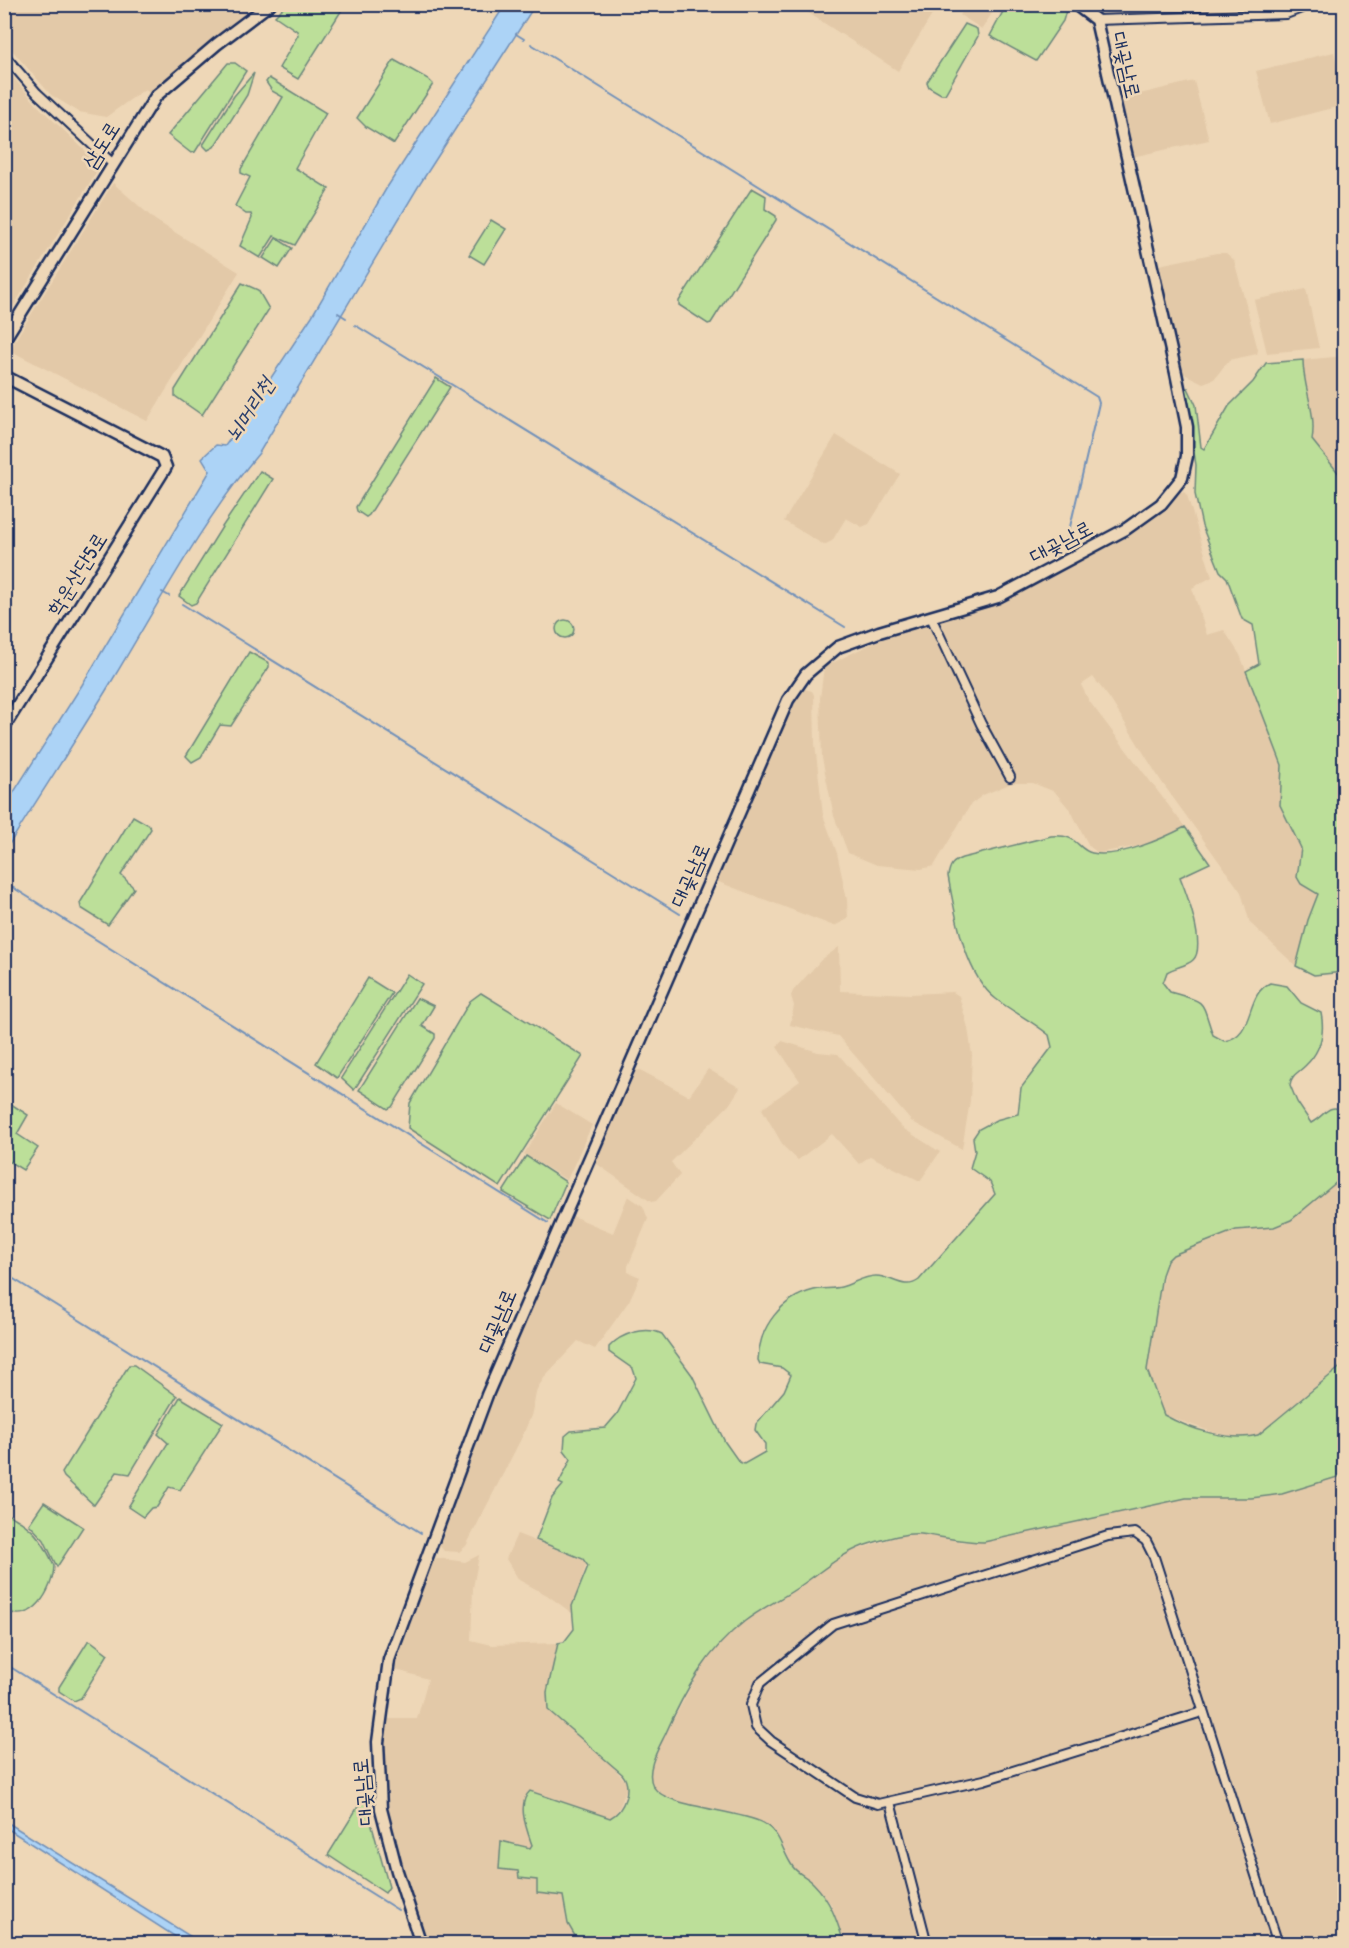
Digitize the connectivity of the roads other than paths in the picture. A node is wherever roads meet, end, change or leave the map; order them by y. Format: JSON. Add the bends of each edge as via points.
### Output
{"nodes":[{"id":1,"x":270,"y":4,"type":"edge"},
{"id":2,"x":1076,"y":4,"type":"edge"},
{"id":3,"x":1312,"y":4,"type":"edge"},
{"id":4,"x":1095,"y":20,"type":"junction"},
{"id":5,"x":4,"y":55,"type":"edge"},
{"id":6,"x":114,"y":164,"type":"junction"},
{"id":7,"x":4,"y":340,"type":"edge"},
{"id":8,"x":4,"y":376,"type":"edge"},
{"id":9,"x":931,"y":617,"type":"junction"},
{"id":10,"x":4,"y":727,"type":"edge"},
{"id":11,"x":1010,"y":777,"type":"dead end"},
{"id":12,"x":1202,"y":1712,"type":"junction"},
{"id":13,"x":890,"y":1802,"type":"junction"},
{"id":14,"x":422,"y":1944,"type":"edge"},
{"id":15,"x":927,"y":1944,"type":"edge"},
{"id":16,"x":1278,"y":1944,"type":"edge"}],
"edges":[{"from":1,"to":6,"type":"street","name":"삼도로","via":[[156,96]]},
{"from":2,"to":4,"type":"street","name":"대곶남로"},
{"from":3,"to":4,"type":"street","name":"대곶남로","via":[[1286,14]]},
{"from":4,"to":9,"type":"street","name":"대곶남로","via":[[1187,427],[1185,468],[1174,490],[1161,504],[1126,529],[998,597]]},
{"from":5,"to":6,"type":"street","via":[[37,93]]},
{"from":6,"to":7,"type":"street","name":"삼도로"},
{"from":8,"to":10,"type":"street","name":"학운산단5로","via":[[162,458],[166,470]]},
{"from":9,"to":11,"type":"street"},
{"from":9,"to":14,"type":"street","name":"대곶남로","via":[[838,647],[806,674],[788,700],[487,1395],[393,1645],[382,1701],[378,1773],[381,1809]]},
{"from":12,"to":13,"type":"street","via":[[984,1780]]},
{"from":12,"to":13,"type":"street","via":[[1150,1547],[1135,1533],[1108,1536],[840,1621],[818,1634],[760,1683],[751,1713],[761,1732],[861,1800]]},
{"from":12,"to":16,"type":"street"},
{"from":13,"to":15,"type":"street"}]}
